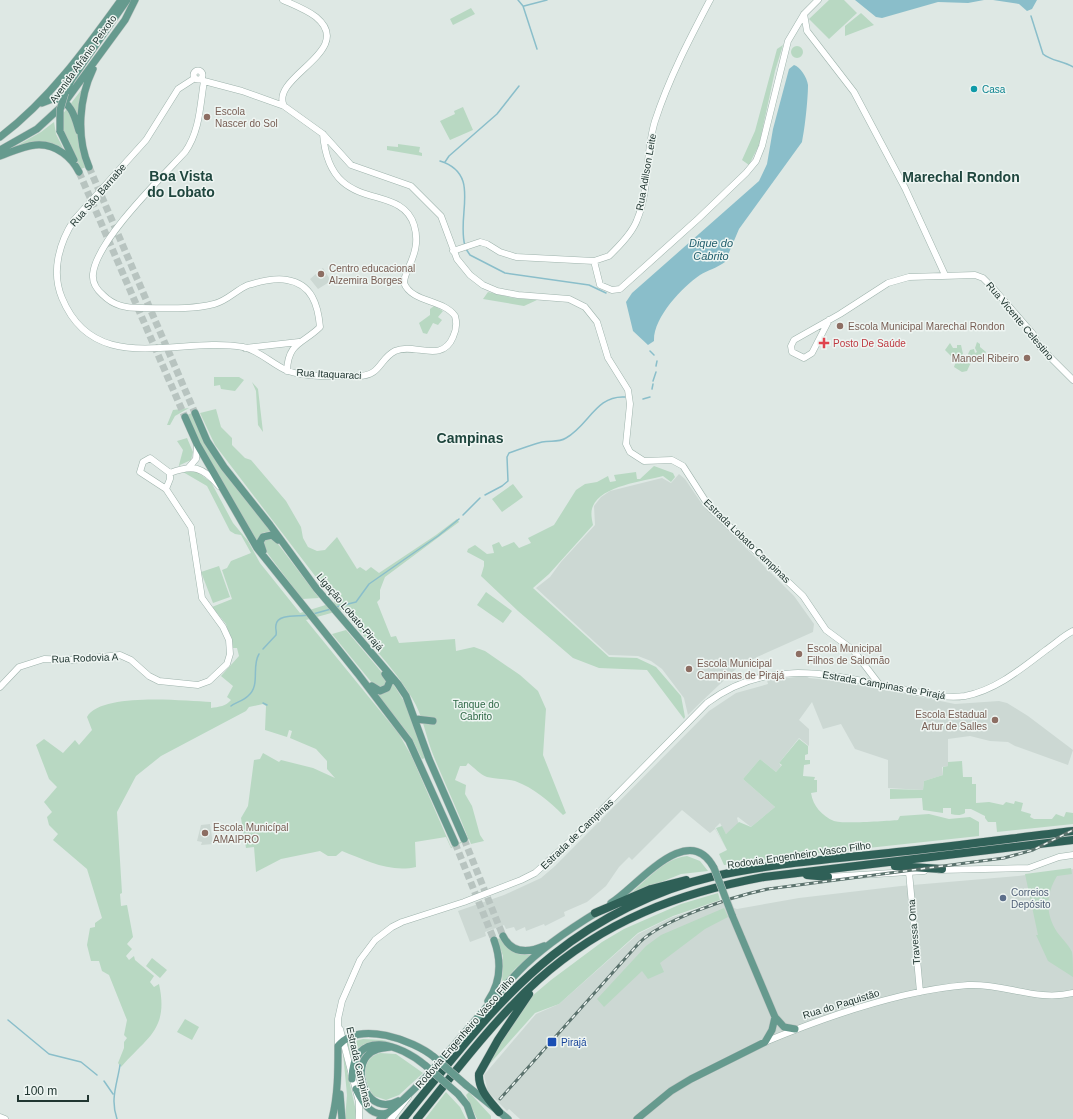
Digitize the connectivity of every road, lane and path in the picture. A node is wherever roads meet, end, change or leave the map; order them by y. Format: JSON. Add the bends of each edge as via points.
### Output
{"nodes":[{"id":1,"x":121,"y":0,"type":"edge"},
{"id":2,"x":127,"y":0,"type":"edge"},
{"id":3,"x":135,"y":0,"type":"edge"},
{"id":4,"x":283,"y":0,"type":"edge"},
{"id":5,"x":710,"y":0,"type":"edge"},
{"id":6,"x":818,"y":0,"type":"edge"},
{"id":7,"x":804,"y":14,"type":"junction"},
{"id":8,"x":794,"y":29,"type":"junction"},
{"id":9,"x":807,"y":32,"type":"junction"},
{"id":10,"x":99,"y":56,"type":"junction"},
{"id":11,"x":200,"y":79,"type":"junction"},
{"id":12,"x":65,"y":103,"type":"junction"},
{"id":13,"x":38,"y":105,"type":"junction"},
{"id":14,"x":284,"y":106,"type":"junction"},
{"id":15,"x":323,"y":134,"type":"junction"},
{"id":16,"x":0,"y":137,"type":"edge"},
{"id":17,"x":81,"y":139,"type":"junction"},
{"id":18,"x":0,"y":150,"type":"edge"},
{"id":19,"x":0,"y":156,"type":"edge"},
{"id":20,"x":89,"y":167,"type":"tunnel mouth"},
{"id":21,"x":453,"y":251,"type":"junction"},
{"id":22,"x":594,"y":261,"type":"junction"},
{"id":23,"x":945,"y":275,"type":"junction"},
{"id":24,"x":828,"y":320,"type":"junction"},
{"id":25,"x":299,"y":342,"type":"junction"},
{"id":26,"x":244,"y":348,"type":"junction"},
{"id":27,"x":287,"y":371,"type":"junction"},
{"id":28,"x":1073,"y":380,"type":"edge"},
{"id":29,"x":195,"y":413,"type":"tunnel mouth"},
{"id":30,"x":185,"y":416,"type":"tunnel mouth"},
{"id":31,"x":197,"y":444,"type":"junction"},
{"id":32,"x":190,"y":467,"type":"junction"},
{"id":33,"x":170,"y":473,"type":"junction"},
{"id":34,"x":166,"y":489,"type":"junction"},
{"id":35,"x":223,"y":491,"type":"junction"},
{"id":36,"x":288,"y":550,"type":"junction"},
{"id":37,"x":279,"y":574,"type":"junction"},
{"id":38,"x":1073,"y":627,"type":"edge"},
{"id":39,"x":1070,"y":633,"type":"edge"},
{"id":40,"x":369,"y":651,"type":"junction"},
{"id":41,"x":358,"y":674,"type":"junction"},
{"id":42,"x":879,"y":684,"type":"junction"},
{"id":43,"x":0,"y":687,"type":"edge"},
{"id":44,"x":707,"y":703,"type":"joint"},
{"id":45,"x":416,"y":719,"type":"junction"},
{"id":46,"x":433,"y":721,"type":"dead end"},
{"id":47,"x":1073,"y":831,"type":"edge"},
{"id":48,"x":464,"y":839,"type":"tunnel mouth"},
{"id":49,"x":1073,"y":840,"type":"edge"},
{"id":50,"x":455,"y":843,"type":"tunnel mouth"},
{"id":51,"x":1073,"y":855,"type":"edge"},
{"id":52,"x":847,"y":867,"type":"junction"},
{"id":53,"x":942,"y":870,"type":"junction"},
{"id":54,"x":909,"y":872,"type":"junction"},
{"id":55,"x":788,"y":874,"type":"junction"},
{"id":56,"x":828,"y":877,"type":"joint"},
{"id":57,"x":709,"y":878,"type":"junction"},
{"id":58,"x":595,"y":913,"type":"junction"},
{"id":59,"x":503,"y":936,"type":"tunnel mouth"},
{"id":60,"x":561,"y":936,"type":"junction"},
{"id":61,"x":494,"y":940,"type":"tunnel mouth"},
{"id":62,"x":360,"y":960,"type":"joint"},
{"id":63,"x":538,"y":981,"type":"junction"},
{"id":64,"x":920,"y":992,"type":"junction"},
{"id":65,"x":1073,"y":993,"type":"edge"},
{"id":66,"x":774,"y":1017,"type":"junction"},
{"id":67,"x":338,"y":1019,"type":"junction"},
{"id":68,"x":468,"y":1027,"type":"junction"},
{"id":69,"x":340,"y":1029,"type":"junction"},
{"id":70,"x":795,"y":1029,"type":"junction"},
{"id":71,"x":352,"y":1036,"type":"junction"},
{"id":72,"x":765,"y":1042,"type":"junction"},
{"id":73,"x":340,"y":1043,"type":"junction"},
{"id":74,"x":391,"y":1047,"type":"junction"},
{"id":75,"x":339,"y":1068,"type":"junction"},
{"id":76,"x":352,"y":1079,"type":"junction"},
{"id":77,"x":356,"y":1090,"type":"junction"},
{"id":78,"x":411,"y":1091,"type":"junction"},
{"id":79,"x":392,"y":1110,"type":"junction"},
{"id":80,"x":499,"y":1112,"type":"junction"},
{"id":81,"x":0,"y":1116,"type":"edge"},
{"id":82,"x":5,"y":1119,"type":"edge"},
{"id":83,"x":332,"y":1119,"type":"edge"},
{"id":84,"x":342,"y":1119,"type":"edge"},
{"id":85,"x":359,"y":1119,"type":"edge"},
{"id":86,"x":380,"y":1119,"type":"edge"},
{"id":87,"x":391,"y":1119,"type":"edge"},
{"id":88,"x":403,"y":1119,"type":"edge"},
{"id":89,"x":417,"y":1119,"type":"edge"},
{"id":90,"x":472,"y":1119,"type":"edge"},
{"id":91,"x":508,"y":1119,"type":"edge"},
{"id":92,"x":637,"y":1119,"type":"edge"}],
"edges":[{"from":1,"to":13,"type":"main road","name":"Avenida Afrânio Peixoto","via":[[71,68]]},
{"from":2,"to":19,"type":"main road","bridge":true,"via":[[75,76],[65,93],[60,110],[60,131],[78,168],[59,150],[42,144],[30,145]]},
{"from":3,"to":10,"type":"main road","name":"Avenida Afrânio Peixoto"},
{"from":4,"to":14,"type":"street","via":[[316,18],[324,28],[326,38],[322,50],[285,88],[282,101]]},
{"from":5,"to":22,"type":"street","name":"Rua Adilson Leite","via":[[680,55],[654,123],[637,219],[609,256]]},
{"from":6,"to":7,"type":"street"},
{"from":7,"to":8,"type":"street"},
{"from":7,"to":9,"type":"street"},
{"from":8,"to":9,"type":"street","via":[[803,29]]},
{"from":8,"to":22,"type":"street","via":[[786,48],[762,146],[751,168],[620,289],[612,290],[600,285]]},
{"from":9,"to":23,"type":"street","via":[[858,99],[905,188]]},
{"from":10,"to":12,"type":"main road","name":"Avenida Afrânio Peixoto"},
{"from":10,"to":17,"type":"main road","via":[[86,86]]},
{"from":11,"to":14,"type":"street","name":"Estrada Lobato Campinas"},
{"from":11,"to":25,"type":"street","via":[[196,133],[185,152],[106,242],[94,268],[93,279],[98,290],[109,301],[129,308],[212,305],[248,286],[278,279],[287,280],[300,284],[314,298],[320,327]]},
{"from":11,"to":26,"type":"street","name":"Rua São Barnabe","via":[[178,89],[146,140],[74,220],[59,252],[58,286],[78,326],[106,344],[137,349],[186,346]]},
{"from":12,"to":13,"type":"main road","via":[[59,99],[52,99]]},
{"from":12,"to":17,"type":"main road","via":[[75,117]]},
{"from":12,"to":18,"type":"main road","name":"Avenida Afrânio Peixoto","via":[[37,128]]},
{"from":13,"to":16,"type":"main road","name":"Avenida Afrânio Peixoto"},
{"from":14,"to":15,"type":"street","name":"Estrada Lobato Campinas"},
{"from":15,"to":21,"type":"street","name":"Estrada Lobato Campinas","via":[[354,167],[407,184],[415,190],[442,219]]},
{"from":15,"to":27,"type":"street","name":"Rua Itaquaraci","via":[[332,170],[345,184],[355,192],[395,203],[408,213],[415,226],[417,242],[404,279],[405,285],[415,295],[444,307],[455,316],[455,333],[450,344],[440,351],[399,350],[392,353],[368,376]]},
{"from":17,"to":20,"type":"main road"},
{"from":21,"to":22,"type":"street","name":"Rua Adilson Leite","via":[[480,242],[516,257]]},
{"from":21,"to":42,"type":"street","name":"Estrada Lobato Campinas","via":[[465,270],[476,281],[489,288],[518,295],[569,299],[580,303],[588,310],[598,326],[608,358],[629,394],[626,444],[630,452],[644,461],[672,460],[681,464],[710,508],[803,596],[826,630],[855,652]]},
{"from":23,"to":24,"type":"street","name":"Rua Vicente Celestino","via":[[909,277],[888,283]]},
{"from":23,"to":28,"type":"street","name":"Rua Vicente Celestino","via":[[972,274],[983,278],[1033,334],[1039,346]]},
{"from":24,"to":24,"type":"street","name":"Rua Vicente Celestino","via":[[794,340],[792,352],[804,358],[812,353]]},
{"from":25,"to":26,"type":"street"},
{"from":25,"to":27,"type":"street","via":[[290,355]]},
{"from":26,"to":27,"type":"street","name":"Rua São Barnabe"},
{"from":29,"to":36,"type":"main road","name":"Ligação Lobato-Pirajá","via":[[218,459]]},
{"from":30,"to":31,"type":"main road"},
{"from":31,"to":32,"type":"street","via":[[198,455]]},
{"from":31,"to":35,"type":"main road"},
{"from":32,"to":33,"type":"street"},
{"from":32,"to":35,"type":"street","via":[[207,473]]},
{"from":33,"to":34,"type":"street"},
{"from":33,"to":34,"type":"street","name":"Rua Rodovia A","via":[[150,458],[143,462],[140,472]]},
{"from":34,"to":43,"type":"street","name":"Rua Rodovia A","via":[[191,527],[202,598],[229,640],[230,654],[225,666],[209,681],[198,685],[159,682],[131,660],[120,655],[73,660],[44,659],[19,667]]},
{"from":35,"to":37,"type":"main road","via":[[257,548]]},
{"from":36,"to":37,"type":"main road","via":[[272,535],[265,535],[261,539],[262,548]]},
{"from":36,"to":40,"type":"main road","name":"Ligação Lobato-Pirajá"},
{"from":37,"to":41,"type":"main road"},
{"from":38,"to":39,"type":"street"},
{"from":39,"to":42,"type":"street","name":"Estrada Campinas de Pirajá","via":[[1012,676],[982,692],[954,697]]},
{"from":40,"to":41,"type":"main road","via":[[389,679],[389,686],[383,691],[377,691]]},
{"from":40,"to":45,"type":"main road","name":"Ligação Lobato-Pirajá","via":[[406,696]]},
{"from":41,"to":50,"type":"main road","via":[[404,734]]},
{"from":42,"to":44,"type":"street","name":"Estrada Campinas de Pirajá","via":[[825,673],[801,672],[756,678],[734,686]]},
{"from":44,"to":62,"type":"street","name":"Estrada de Campinas","via":[[583,830],[544,866],[521,880],[392,927],[375,940]]},
{"from":45,"to":46,"type":"main road"},
{"from":45,"to":48,"type":"main road","name":"Ligação Lobato-Pirajá","via":[[429,759]]},
{"from":47,"to":57,"type":"highway","name":"Rodovia Engenheiro Vasco Filho","via":[[797,863]]},
{"from":49,"to":52,"type":"highway","name":"Rodovia Engenheiro Vasco Filho"},
{"from":51,"to":53,"type":"street","via":[[1021,869]]},
{"from":52,"to":53,"type":"highway","via":[[906,866]]},
{"from":52,"to":55,"type":"highway","name":"Rodovia Engenheiro Vasco Filho"},
{"from":53,"to":54,"type":"street"},
{"from":54,"to":56,"type":"street"},
{"from":54,"to":64,"type":"street","name":"Travessa Oma"},
{"from":55,"to":56,"type":"highway"},
{"from":55,"to":63,"type":"highway","name":"Rodovia Engenheiro Vasco Filho","via":[[713,887],[655,907],[630,918],[588,943]]},
{"from":57,"to":58,"type":"highway","via":[[686,880],[650,889]]},
{"from":57,"to":88,"type":"highway","name":"Rodovia Engenheiro Vasco Filho","via":[[678,887],[626,909],[554,954],[493,1012]]},
{"from":58,"to":60,"type":"main road"},
{"from":58,"to":66,"type":"main road","bridge":true,"via":[[621,897],[664,859],[685,850],[697,852],[714,868]]},
{"from":59,"to":60,"type":"main road","via":[[513,948],[528,952],[545,946]]},
{"from":60,"to":68,"type":"main road","via":[[520,970]]},
{"from":61,"to":68,"type":"main road","via":[[500,964],[498,980],[490,998]]},
{"from":62,"to":67,"type":"street","name":"Estrada Campinas","via":[[342,1001]]},
{"from":63,"to":80,"type":"highway","via":[[498,1040],[479,1074],[481,1089]]},
{"from":63,"to":89,"type":"highway","name":"Rodovia Engenheiro Vasco Filho","via":[[500,1019]]},
{"from":64,"to":65,"type":"street","name":"Rua do Paquistão","via":[[986,985],[1043,996]]},
{"from":64,"to":70,"type":"street","name":"Rua do Paquistão"},
{"from":66,"to":70,"type":"main road","via":[[784,1027]]},
{"from":66,"to":72,"type":"main road","via":[[772,1030]]},
{"from":67,"to":69,"type":"street","name":"Estrada Campinas"},
{"from":67,"to":73,"type":"street","name":"Estrada Campinas"},
{"from":68,"to":78,"type":"main road"},
{"from":69,"to":71,"type":"street"},
{"from":69,"to":73,"type":"street","name":"Estrada Campinas"},
{"from":70,"to":72,"type":"street","name":"Rua do Paquistão"},
{"from":71,"to":73,"type":"main road"},
{"from":71,"to":80,"type":"main road","bridge":true,"via":[[374,1034],[394,1037],[415,1045],[434,1057]]},
{"from":72,"to":92,"type":"main road","name":"Rua do Paquistão","via":[[671,1091]]},
{"from":73,"to":75,"type":"main road","name":"Estrada Campinas"},
{"from":73,"to":76,"type":"street","name":"Estrada Campinas"},
{"from":74,"to":76,"type":"main road","via":[[373,1045],[361,1052],[353,1064]]},
{"from":74,"to":78,"type":"main road","via":[[372,1052],[364,1060],[361,1071],[368,1094],[374,1102],[385,1105],[392,1104]]},
{"from":74,"to":90,"type":"main road","bridge":true,"via":[[407,1052],[458,1094]]},
{"from":75,"to":83,"type":"main road","name":"Estrada Campinas"},
{"from":75,"to":84,"type":"main road"},
{"from":76,"to":77,"type":"street","name":"Estrada Campinas"},
{"from":77,"to":79,"type":"main road","via":[[371,1111],[383,1114]]},
{"from":77,"to":85,"type":"street","name":"Estrada Campinas"},
{"from":78,"to":79,"type":"main road"},
{"from":78,"to":87,"type":"street"},
{"from":79,"to":86,"type":"main road"},
{"from":80,"to":91,"type":"main road"},
{"from":81,"to":82,"type":"street"}]}
